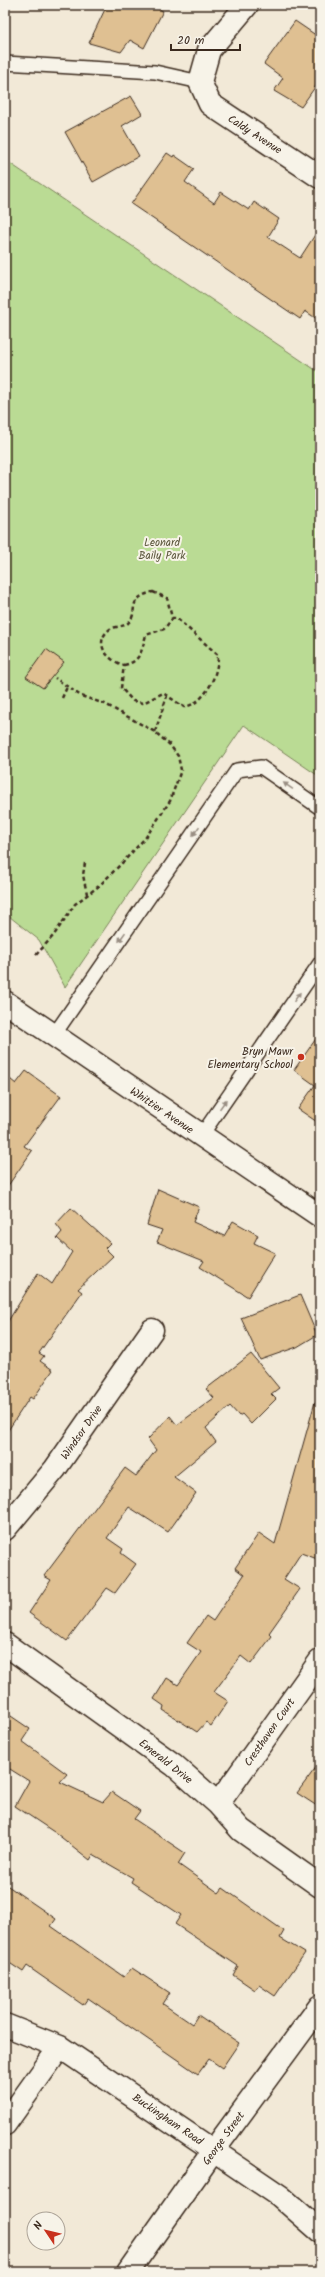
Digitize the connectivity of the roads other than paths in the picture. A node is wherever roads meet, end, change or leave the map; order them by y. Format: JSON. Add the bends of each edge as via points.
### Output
{"nodes":[{"id":1,"x":247,"y":5,"type":"edge"},
{"id":2,"x":5,"y":63,"type":"edge"},
{"id":3,"x":200,"y":82,"type":"junction"},
{"id":4,"x":320,"y":177,"type":"edge"},
{"id":5,"x":320,"y":808,"type":"edge"},
{"id":6,"x":320,"y":963,"type":"edge"},
{"id":7,"x":5,"y":1002,"type":"edge"},
{"id":8,"x":54,"y":1035,"type":"junction"},
{"id":9,"x":201,"y":1136,"type":"junction"},
{"id":10,"x":320,"y":1216,"type":"edge"},
{"id":11,"x":152,"y":1330,"type":"dead end"},
{"id":12,"x":5,"y":1529,"type":"edge"},
{"id":13,"x":5,"y":1644,"type":"edge"},
{"id":14,"x":320,"y":1661,"type":"edge"},
{"id":15,"x":218,"y":1804,"type":"junction"},
{"id":16,"x":320,"y":1886,"type":"edge"},
{"id":17,"x":320,"y":2006,"type":"edge"},
{"id":18,"x":5,"y":2025,"type":"edge"},
{"id":19,"x":60,"y":2047,"type":"junction"},
{"id":20,"x":5,"y":2124,"type":"edge"},
{"id":21,"x":214,"y":2150,"type":"junction"},
{"id":22,"x":320,"y":2231,"type":"edge"},
{"id":23,"x":128,"y":2272,"type":"edge"}],
"edges":[{"from":1,"to":3,"type":"street","via":[[209,50]]},
{"from":2,"to":3,"type":"lane","via":[[155,72]]},
{"from":3,"to":4,"type":"street","name":"Caldy Avenue","via":[[210,104]]},
{"from":5,"to":8,"type":"lane","one_way":true,"via":[[261,767],[237,770]]},
{"from":9,"to":6,"type":"lane","one_way":true},
{"from":7,"to":8,"type":"street","name":"Whittier Avenue"},
{"from":8,"to":9,"type":"street","name":"Whittier Avenue"},
{"from":9,"to":10,"type":"street","name":"Whittier Avenue"},
{"from":11,"to":12,"type":"street","name":"Windsor Drive","via":[[55,1469]]},
{"from":13,"to":15,"type":"street","name":"Emerald Drive","via":[[174,1765]]},
{"from":14,"to":15,"type":"street","name":"Cresthaven Court"},
{"from":15,"to":16,"type":"street","name":"Emerald Drive","via":[[241,1830]]},
{"from":17,"to":21,"type":"street","name":"George Street"},
{"from":18,"to":19,"type":"street","name":"Buckingham Road"},
{"from":19,"to":20,"type":"street"},
{"from":19,"to":21,"type":"street","name":"Buckingham Road"},
{"from":21,"to":22,"type":"street","name":"Buckingham Road","via":[[280,2196]]},
{"from":21,"to":23,"type":"street","name":"George Street"}]}
